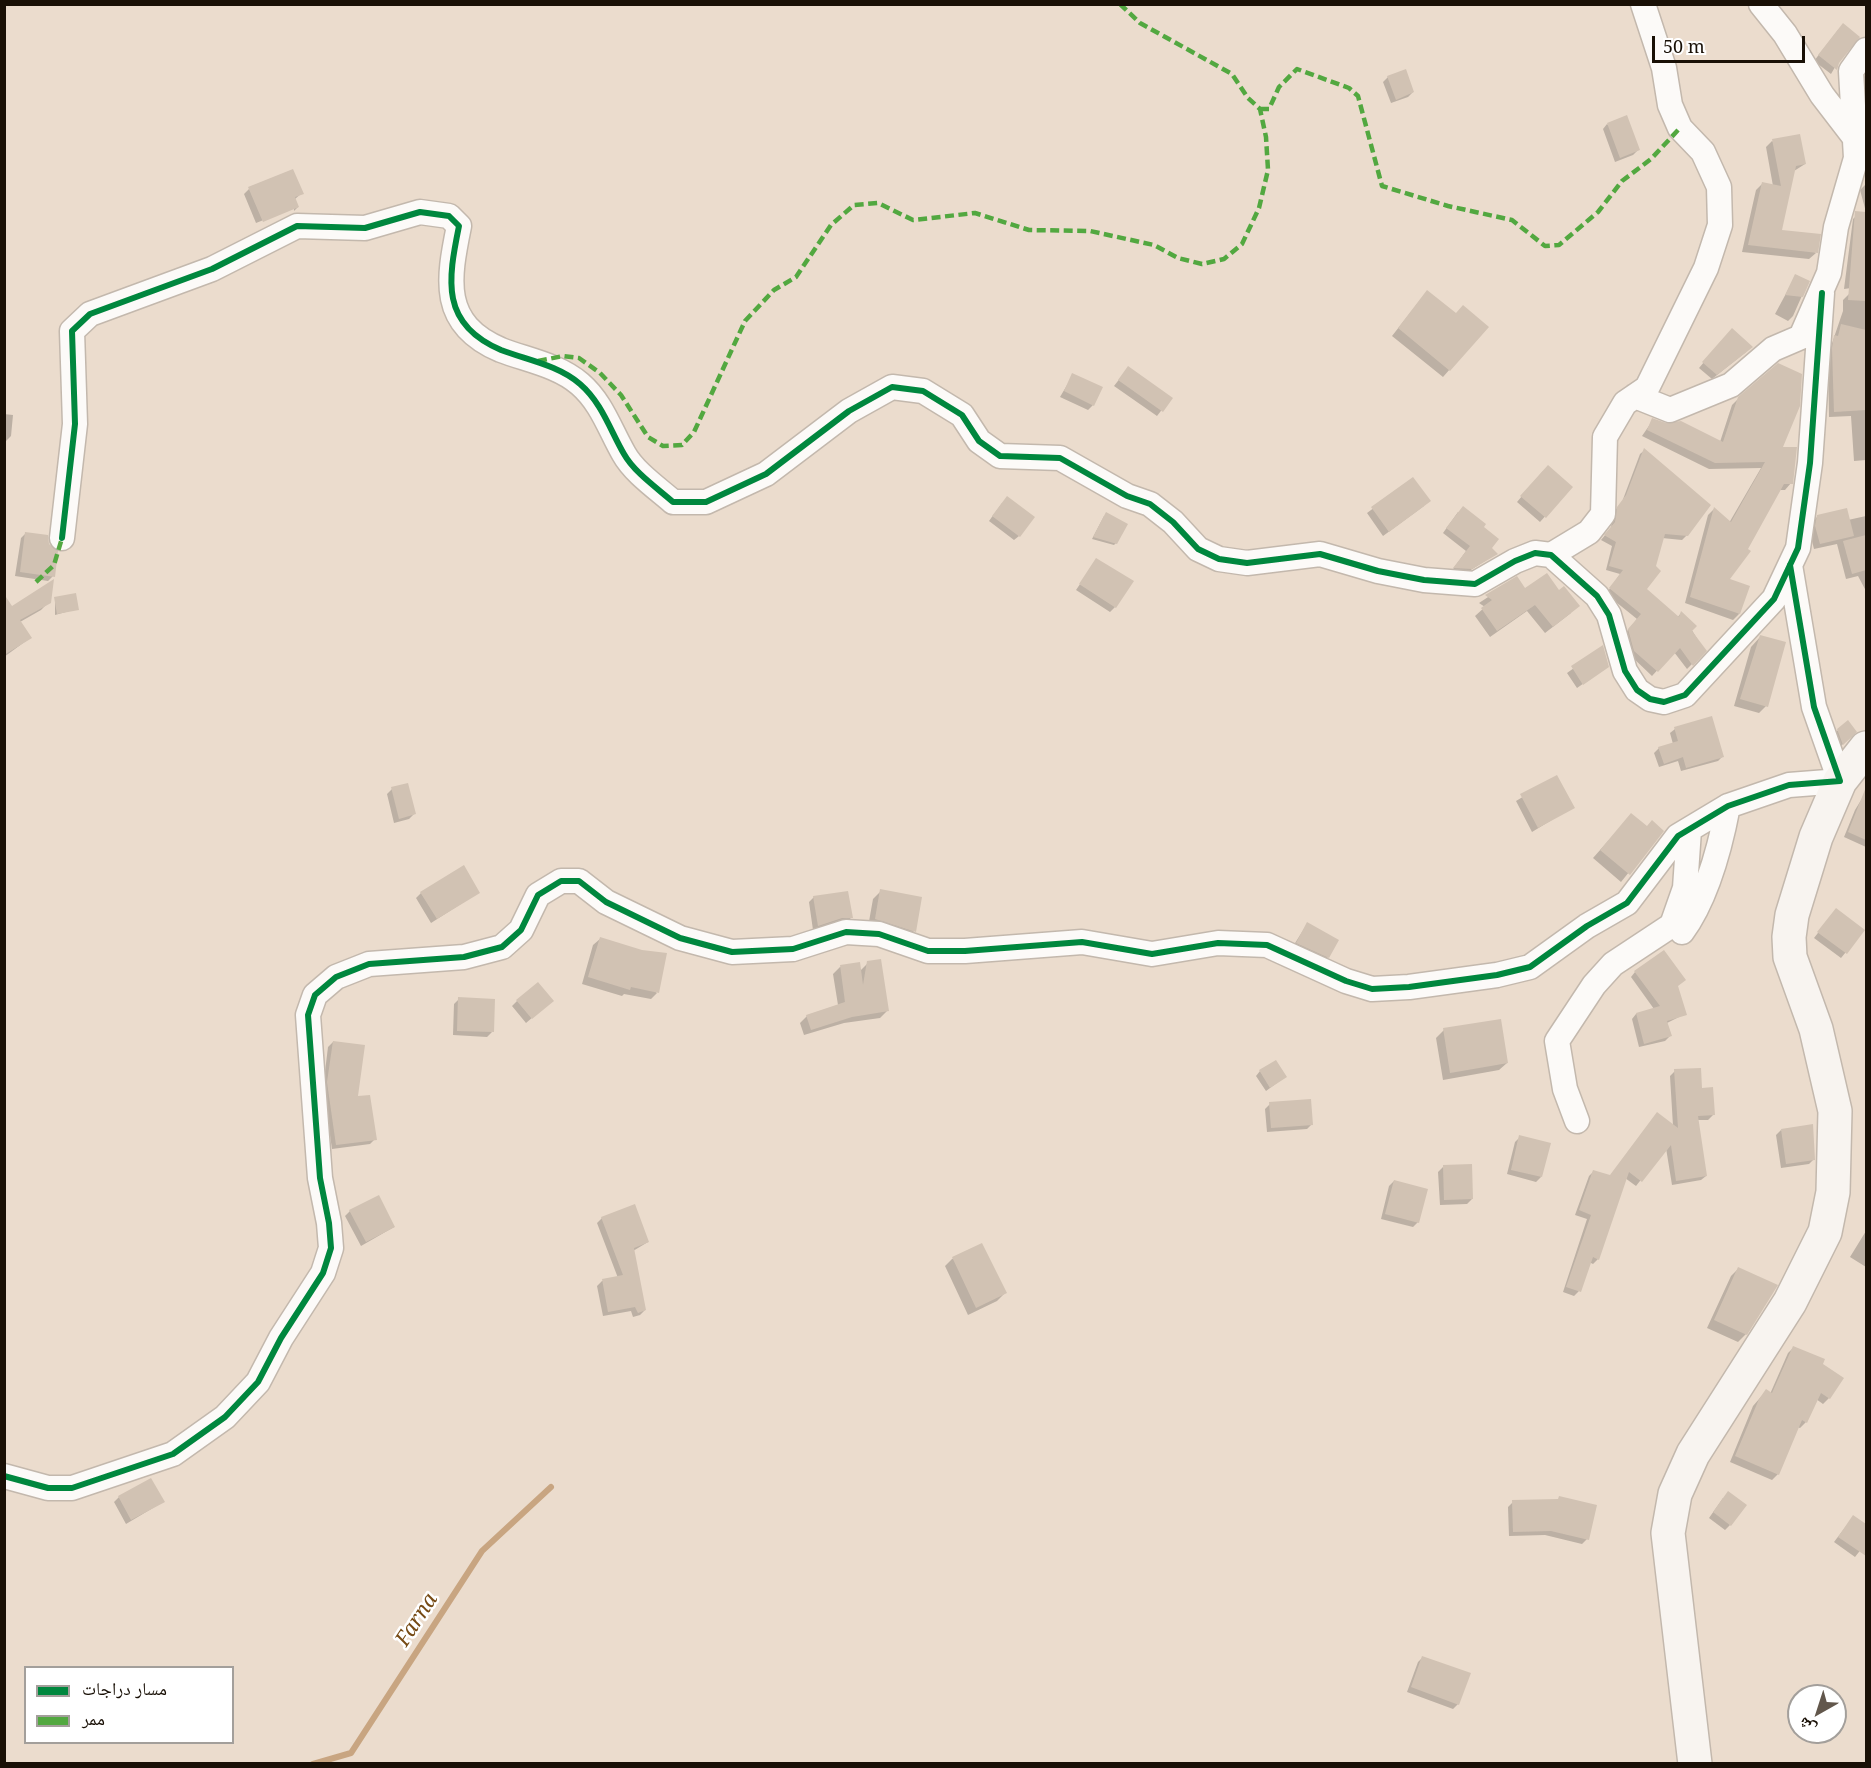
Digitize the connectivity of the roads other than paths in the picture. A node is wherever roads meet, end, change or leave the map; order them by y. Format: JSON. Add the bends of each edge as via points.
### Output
{"nodes":[{"id":1,"x":1643,"y":4,"type":"edge"},
{"id":2,"x":1761,"y":4,"type":"edge"},
{"id":3,"x":1866,"y":50,"type":"edge"},
{"id":4,"x":1861,"y":136,"type":"edge"},
{"id":5,"x":1822,"y":293,"type":"junction"},
{"id":6,"x":1635,"y":396,"type":"junction"},
{"id":7,"x":62,"y":538,"type":"dead end"},
{"id":8,"x":1551,"y":555,"type":"junction"},
{"id":9,"x":1790,"y":565,"type":"junction"},
{"id":10,"x":1866,"y":748,"type":"edge"},
{"id":11,"x":1840,"y":781,"type":"junction"},
{"id":12,"x":1728,"y":806,"type":"junction"},
{"id":13,"x":1689,"y":830,"type":"junction"},
{"id":14,"x":1674,"y":944,"type":"dead end"},
{"id":15,"x":1576,"y":1121,"type":"dead end"},
{"id":16,"x":4,"y":1476,"type":"edge"},
{"id":17,"x":1695,"y":1764,"type":"edge"}],
"edges":[{"from":1,"to":6,"type":"street","via":[[1680,128],[1703,152],[1719,187],[1720,225],[1706,268],[1647,388]]},
{"from":2,"to":4,"type":"street","via":[[1785,34],[1822,95]]},
{"from":3,"to":4,"type":"street","via":[[1851,70],[1853,106]]},
{"from":4,"to":5,"type":"street"},
{"from":5,"to":6,"type":"street","via":[[1801,337],[1773,349],[1731,385],[1670,410]]},
{"from":5,"to":9,"type":"street","via":[[1810,463],[1798,548]]},
{"from":6,"to":8,"type":"street","via":[[1625,403],[1605,436],[1603,514],[1590,532]]},
{"from":7,"to":8,"type":"street","via":[[75,424],[72,331],[90,314],[212,269],[297,226],[365,228],[420,212],[449,216],[459,226],[451,266],[451,299],[468,329],[500,349],[538,361],[580,384],[602,409],[625,456],[672,502],[706,502],[766,474],[849,411],[892,387],[923,392],[962,415],[979,441],[1000,456],[1060,458],[1127,496],[1150,504],[1198,549],[1219,559],[1247,563],[1320,554],[1424,580],[1475,584],[1535,553]]},
{"from":8,"to":9,"type":"street","via":[[1597,596],[1609,615],[1625,672],[1636,690],[1664,702],[1685,695],[1715,665],[1774,600]]},
{"from":9,"to":11,"type":"street","via":[[1814,707]]},
{"from":10,"to":11,"type":"main road"},
{"from":11,"to":12,"type":"street","via":[[1789,785]]},
{"from":11,"to":17,"type":"main road","via":[[1816,837],[1792,915],[1789,938],[1790,957],[1816,1029],[1835,1111],[1833,1192],[1825,1232],[1790,1302],[1693,1454],[1675,1494],[1668,1533]]},
{"from":12,"to":13,"type":"street"},
{"from":12,"to":14,"type":"street","via":[[1705,886],[1690,921]]},
{"from":13,"to":15,"type":"street","via":[[1685,888],[1672,925],[1613,964],[1557,1041],[1564,1089]]},
{"from":13,"to":16,"type":"street","via":[[1678,836],[1627,903],[1530,967],[1409,987],[1372,989],[1267,945],[1218,943],[1152,954],[1082,942],[928,951],[879,934],[846,932],[793,949],[732,952],[680,939],[606,902],[579,880],[561,881],[538,895],[521,930],[502,947],[464,957],[369,964],[336,977],[315,995],[308,1015],[308,1048],[331,1248],[323,1274],[280,1338],[258,1382],[225,1416],[173,1454],[72,1488],[48,1488]]}]}
